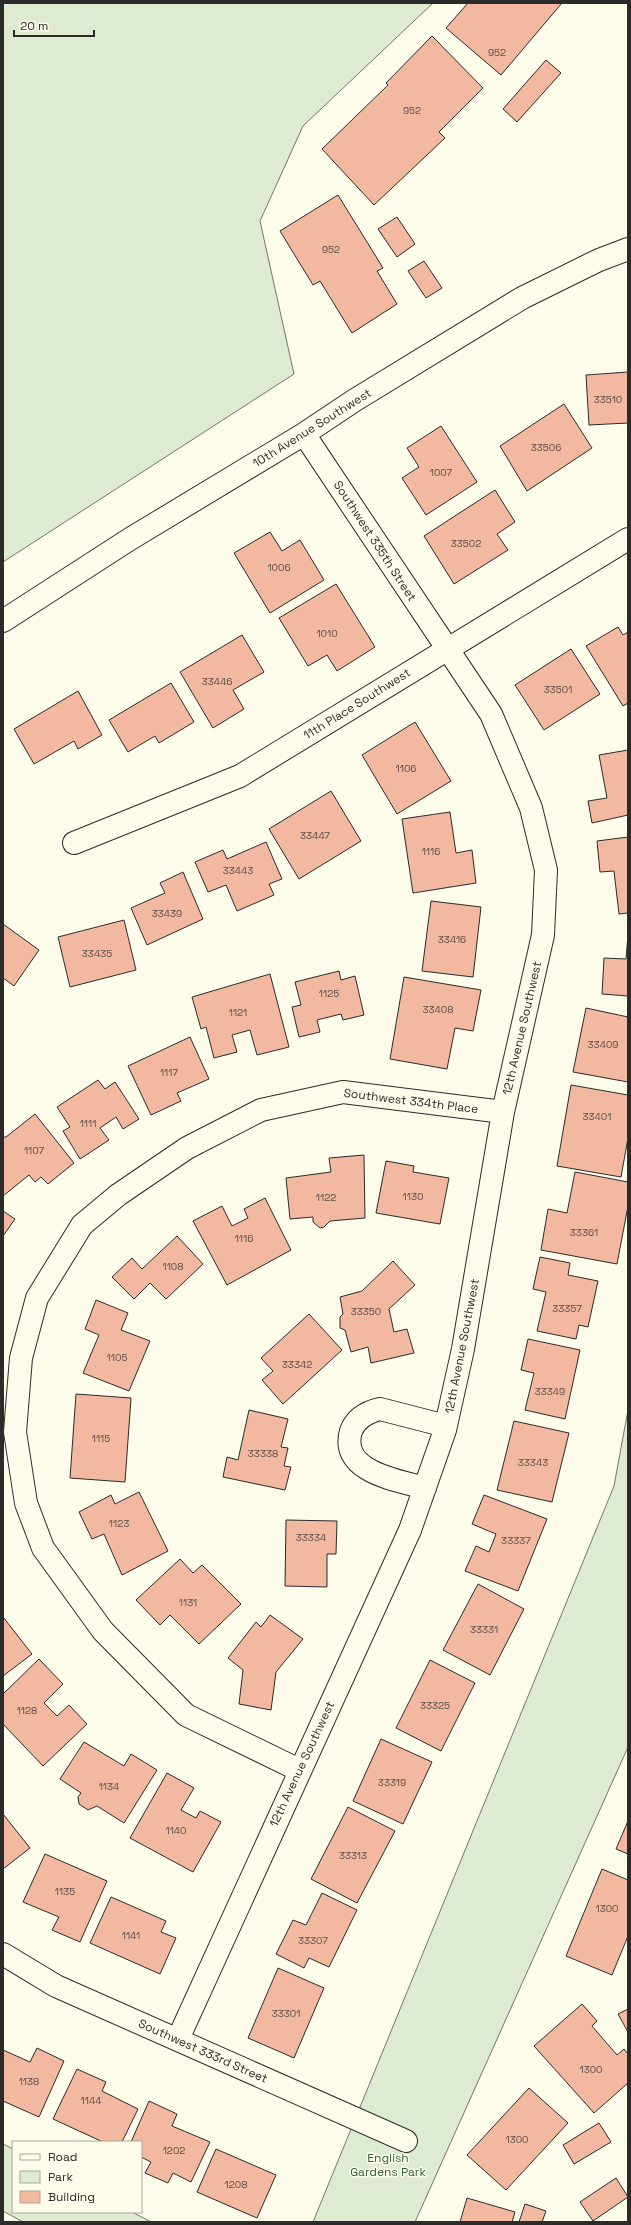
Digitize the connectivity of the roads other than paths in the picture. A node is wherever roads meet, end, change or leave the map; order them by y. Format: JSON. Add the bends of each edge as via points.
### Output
{"nodes":[{"id":1,"x":628,"y":249,"type":"edge"},
{"id":2,"x":304,"y":434,"type":"junction"},
{"id":3,"x":628,"y":539,"type":"edge"},
{"id":4,"x":3,"y":621,"type":"edge"},
{"id":5,"x":446,"y":649,"type":"junction"},
{"id":6,"x":74,"y":842,"type":"dead end"},
{"id":7,"x":503,"y":1112,"type":"junction"},
{"id":8,"x":446,"y":1426,"type":"junction"},
{"id":9,"x":425,"y":1488,"type":"junction"},
{"id":10,"x":299,"y":1770,"type":"junction"},
{"id":11,"x":3,"y":1954,"type":"edge"},
{"id":12,"x":178,"y":2039,"type":"junction"},
{"id":13,"x":406,"y":2141,"type":"dead end"}],
"edges":[{"from":1,"to":2,"type":"street","name":"10th Avenue Southwest","via":[[522,298]]},
{"from":2,"to":4,"type":"street","name":"10th Avenue Southwest","via":[[130,539]]},
{"from":2,"to":5,"type":"street","name":"Southwest 335th Street"},
{"from":3,"to":5,"type":"street","name":"11th Place Southwest"},
{"from":5,"to":6,"type":"street","name":"11th Place Southwest","via":[[240,776]]},
{"from":5,"to":7,"type":"street","name":"12th Avenue Southwest","via":[[491,714],[531,808],[546,870],[543,935]]},
{"from":7,"to":8,"type":"street","name":"12th Avenue Southwest","via":[[463,1349]]},
{"from":7,"to":10,"type":"street","name":"Southwest 334th Place","via":[[343,1092],[260,1110],[187,1148],[82,1225],[37,1298],[21,1358],[15,1432],[26,1503],[43,1548],[103,1630],[186,1715]]},
{"from":8,"to":9,"type":"street","name":"12th Avenue Southwest"},
{"from":8,"to":9,"type":"street","name":"12th Avenue Southwest","via":[[380,1410],[369,1412],[359,1418],[349,1438],[350,1448],[362,1467]]},
{"from":9,"to":10,"type":"street","name":"12th Avenue Southwest","via":[[410,1530]]},
{"from":10,"to":12,"type":"street","name":"12th Avenue Southwest"},
{"from":11,"to":12,"type":"street","name":"Southwest 333rd Street","via":[[56,1986]]},
{"from":12,"to":13,"type":"street","name":"Southwest 333rd Street"}]}
